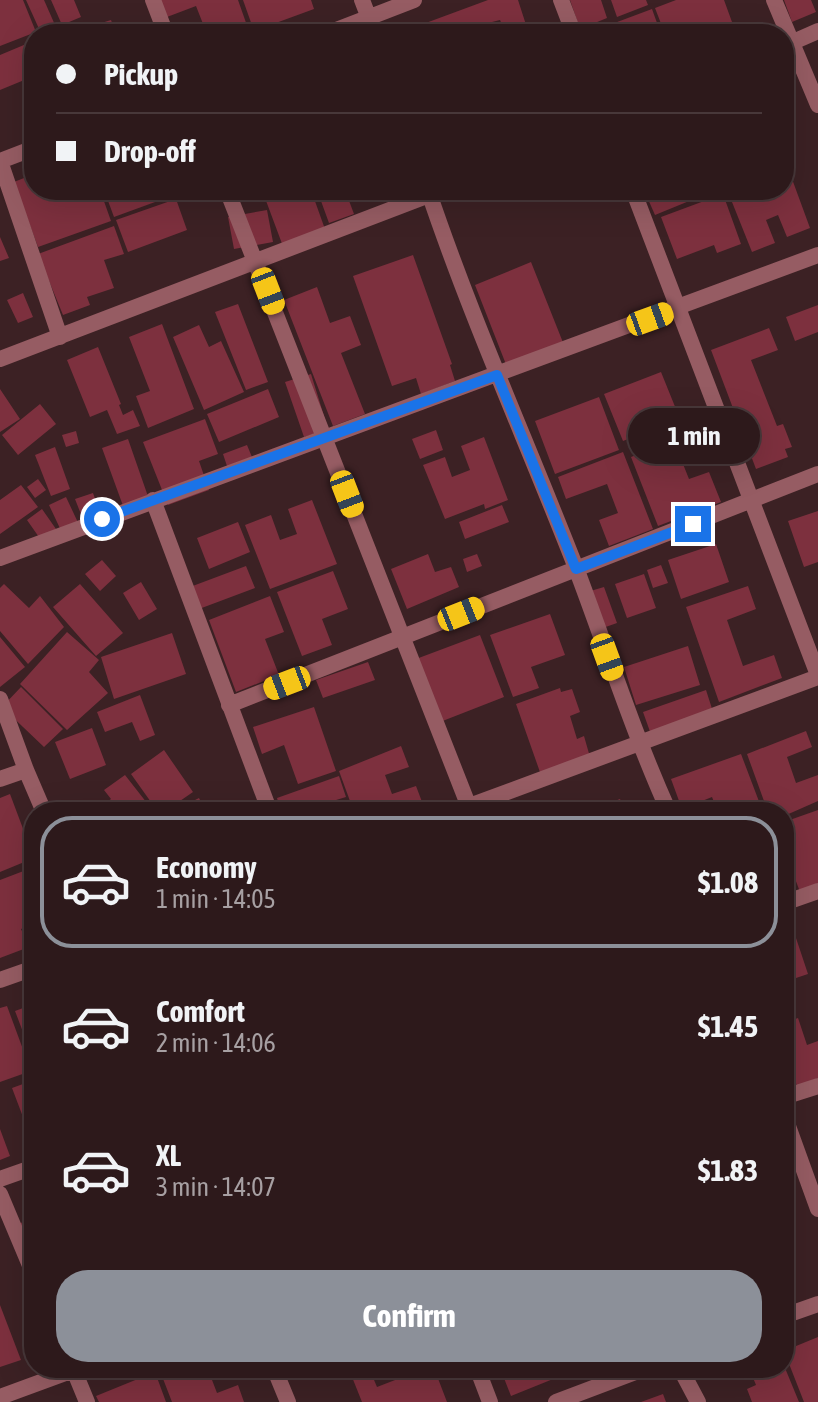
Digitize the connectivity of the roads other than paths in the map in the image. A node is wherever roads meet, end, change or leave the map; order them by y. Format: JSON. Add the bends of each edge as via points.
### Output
{"nodes":[{"id":1,"x":153,"y":0,"type":"edge"},
{"id":2,"x":362,"y":0,"type":"edge"},
{"id":3,"x":414,"y":0,"type":"edge"},
{"id":4,"x":561,"y":0,"type":"edge"},
{"id":5,"x":774,"y":0,"type":"edge"},
{"id":6,"x":369,"y":17,"type":"junction"},
{"id":7,"x":162,"y":24,"type":"edge"},
{"id":8,"x":351,"y":24,"type":"edge"},
{"id":9,"x":371,"y":24,"type":"edge"},
{"id":10,"x":570,"y":24,"type":"edge"},
{"id":11,"x":781,"y":24,"type":"edge"},
{"id":12,"x":818,"y":31,"type":"edge"},
{"id":13,"x":794,"y":42,"type":"edge"},
{"id":14,"x":794,"y":57,"type":"edge"},
{"id":15,"x":818,"y":105,"type":"edge"},
{"id":16,"x":24,"y":152,"type":"edge"},
{"id":17,"x":0,"y":161,"type":"edge"},
{"id":18,"x":231,"y":200,"type":"edge"},
{"id":19,"x":411,"y":200,"type":"edge"},
{"id":20,"x":431,"y":200,"type":"edge"},
{"id":21,"x":637,"y":200,"type":"edge"},
{"id":22,"x":818,"y":255,"type":"edge"},
{"id":23,"x":256,"y":262,"type":"junction"},
{"id":24,"x":678,"y":308,"type":"junction"},
{"id":25,"x":60,"y":337,"type":"junction"},
{"id":26,"x":0,"y":359,"type":"edge"},
{"id":27,"x":497,"y":375,"type":"junction"},
{"id":28,"x":325,"y":437,"type":"junction"},
{"id":29,"x":818,"y":474,"type":"edge"},
{"id":30,"x":153,"y":500,"type":"junction"},
{"id":31,"x":752,"y":501,"type":"junction"},
{"id":32,"x":0,"y":558,"type":"edge"},
{"id":33,"x":576,"y":569,"type":"junction"},
{"id":34,"x":403,"y":637,"type":"junction"},
{"id":35,"x":818,"y":676,"type":"edge"},
{"id":36,"x":0,"y":699,"type":"edge"},
{"id":37,"x":229,"y":705,"type":"junction"},
{"id":38,"x":639,"y":745,"type":"junction"},
{"id":39,"x":26,"y":770,"type":"junction"},
{"id":40,"x":0,"y":779,"type":"edge"},
{"id":41,"x":40,"y":802,"type":"edge"},
{"id":42,"x":266,"y":802,"type":"edge"},
{"id":43,"x":461,"y":802,"type":"edge"},
{"id":44,"x":486,"y":802,"type":"edge"},
{"id":45,"x":665,"y":802,"type":"edge"},
{"id":46,"x":818,"y":891,"type":"edge"},
{"id":47,"x":794,"y":899,"type":"edge"},
{"id":48,"x":24,"y":972,"type":"edge"},
{"id":49,"x":0,"y":980,"type":"edge"},
{"id":50,"x":818,"y":1086,"type":"edge"},
{"id":51,"x":794,"y":1094,"type":"edge"},
{"id":52,"x":794,"y":1143,"type":"edge"},
{"id":53,"x":24,"y":1171,"type":"edge"},
{"id":54,"x":0,"y":1179,"type":"edge"},
{"id":55,"x":0,"y":1194,"type":"edge"},
{"id":56,"x":818,"y":1209,"type":"edge"},
{"id":57,"x":24,"y":1251,"type":"edge"},
{"id":58,"x":818,"y":1304,"type":"edge"},
{"id":59,"x":794,"y":1312,"type":"edge"},
{"id":60,"x":51,"y":1378,"type":"edge"},
{"id":61,"x":78,"y":1378,"type":"edge"},
{"id":62,"x":278,"y":1378,"type":"edge"},
{"id":63,"x":481,"y":1378,"type":"edge"},
{"id":64,"x":620,"y":1378,"type":"edge"},
{"id":65,"x":685,"y":1378,"type":"edge"},
{"id":66,"x":0,"y":1397,"type":"edge"},
{"id":67,"x":87,"y":1402,"type":"edge"},
{"id":68,"x":288,"y":1402,"type":"edge"},
{"id":69,"x":490,"y":1402,"type":"edge"},
{"id":70,"x":556,"y":1402,"type":"edge"},
{"id":71,"x":698,"y":1402,"type":"edge"}],
"edges":[{"from":1,"to":7,"type":"street"},
{"from":2,"to":6,"type":"street"},
{"from":3,"to":6,"type":"street"},
{"from":4,"to":10,"type":"street"},
{"from":5,"to":11,"type":"street"},
{"from":6,"to":8,"type":"street"},
{"from":6,"to":9,"type":"street"},
{"from":12,"to":13,"type":"street"},
{"from":14,"to":15,"type":"street"},
{"from":16,"to":17,"type":"street"},
{"from":17,"to":25,"type":"street"},
{"from":18,"to":23,"type":"street"},
{"from":19,"to":23,"type":"street"},
{"from":20,"to":27,"type":"street"},
{"from":21,"to":24,"type":"street"},
{"from":22,"to":24,"type":"street"},
{"from":23,"to":25,"type":"street"},
{"from":23,"to":28,"type":"street"},
{"from":24,"to":27,"type":"street"},
{"from":24,"to":31,"type":"street"},
{"from":25,"to":26,"type":"street"},
{"from":27,"to":28,"type":"street"},
{"from":27,"to":33,"type":"street"},
{"from":28,"to":30,"type":"street"},
{"from":28,"to":34,"type":"street"},
{"from":29,"to":31,"type":"street"},
{"from":30,"to":32,"type":"street"},
{"from":30,"to":37,"type":"street"},
{"from":31,"to":33,"type":"street"},
{"from":31,"to":35,"type":"street"},
{"from":33,"to":34,"type":"street"},
{"from":33,"to":38,"type":"street"},
{"from":34,"to":37,"type":"street"},
{"from":34,"to":43,"type":"street"},
{"from":35,"to":38,"type":"street"},
{"from":36,"to":39,"type":"street"},
{"from":37,"to":42,"type":"street"},
{"from":38,"to":44,"type":"street"},
{"from":38,"to":45,"type":"street"},
{"from":39,"to":40,"type":"street"},
{"from":39,"to":41,"type":"street"},
{"from":46,"to":47,"type":"street"},
{"from":48,"to":49,"type":"street"},
{"from":50,"to":51,"type":"street"},
{"from":52,"to":56,"type":"street"},
{"from":53,"to":54,"type":"street"},
{"from":55,"to":57,"type":"street"},
{"from":58,"to":59,"type":"street"},
{"from":60,"to":66,"type":"street"},
{"from":61,"to":67,"type":"street"},
{"from":62,"to":68,"type":"street"},
{"from":63,"to":69,"type":"street"},
{"from":64,"to":70,"type":"street"},
{"from":65,"to":71,"type":"street"}]}
